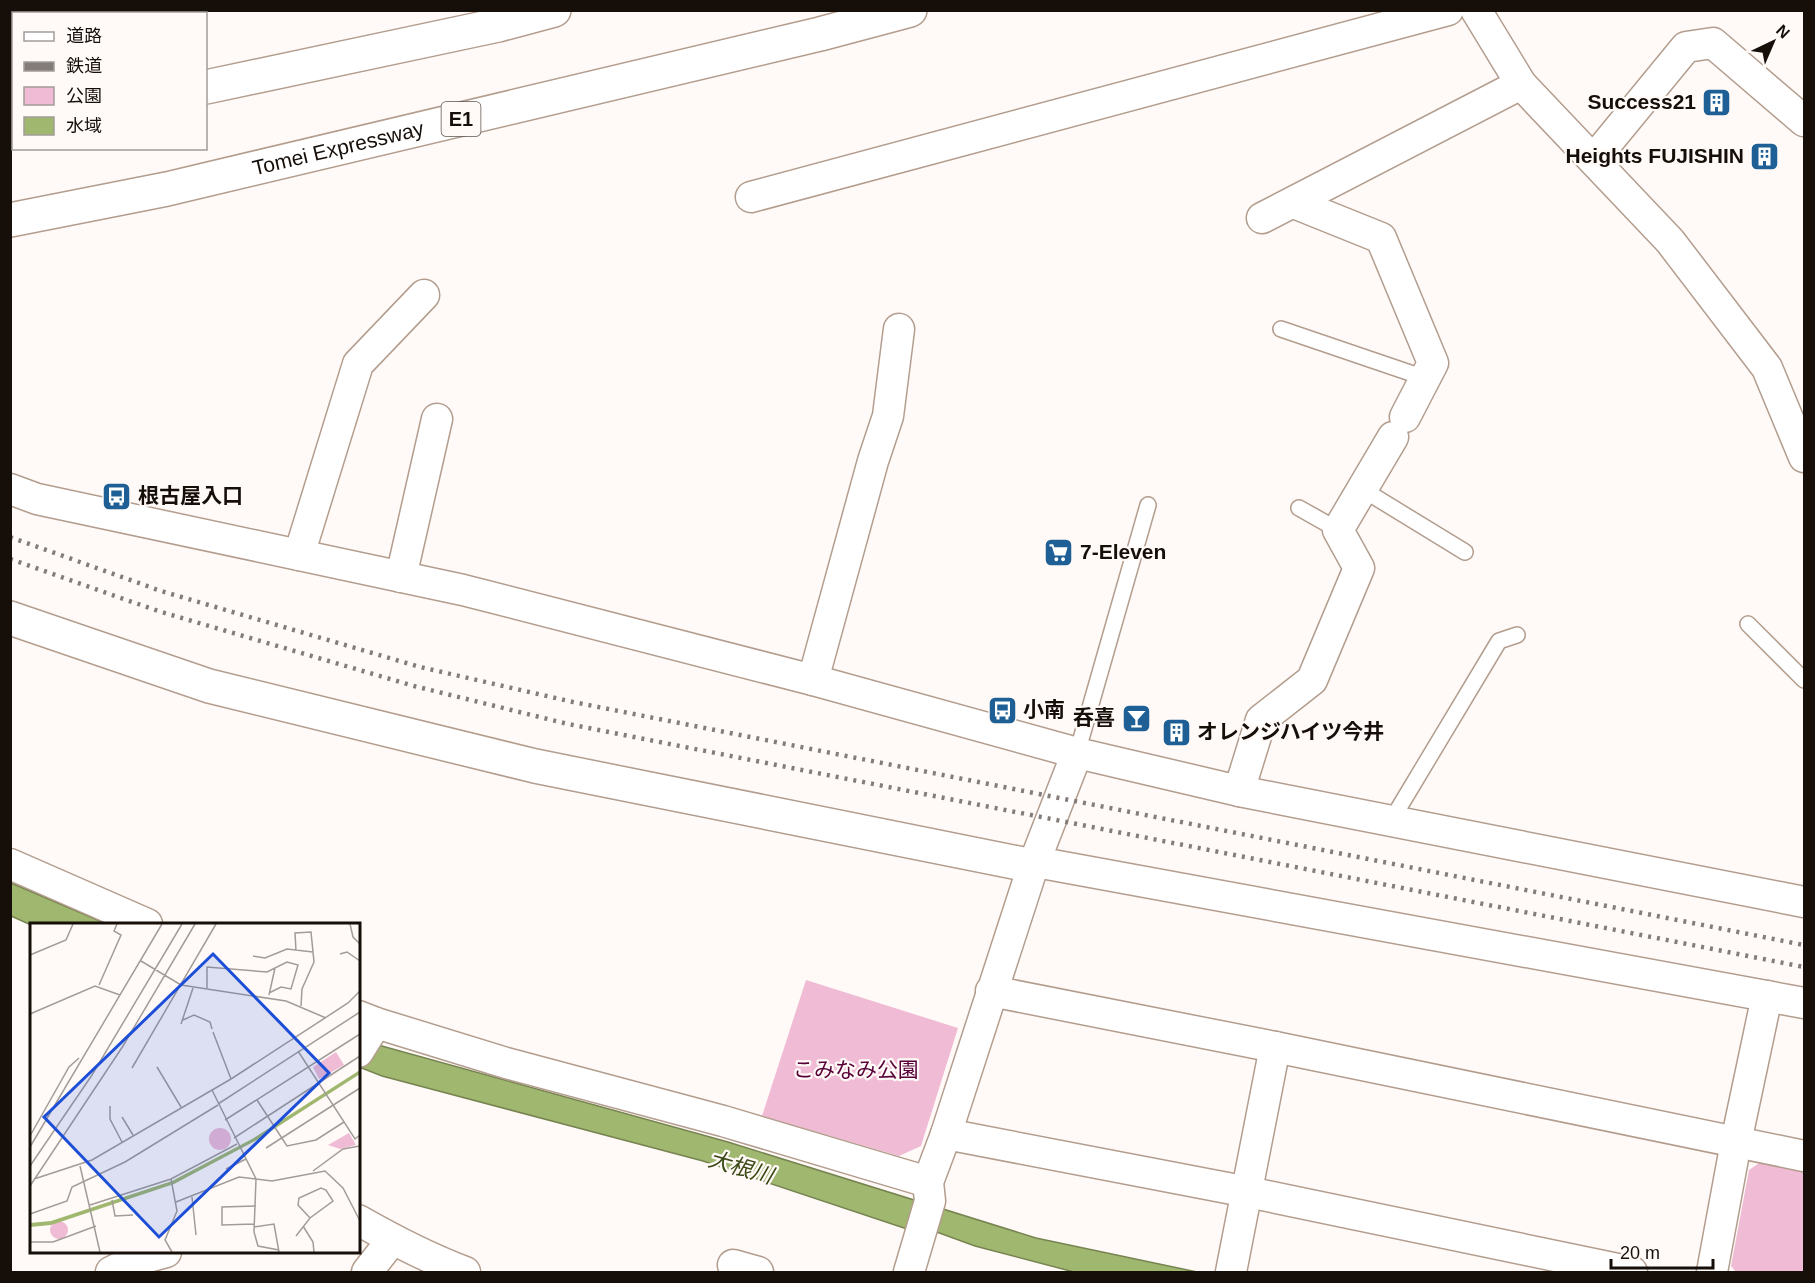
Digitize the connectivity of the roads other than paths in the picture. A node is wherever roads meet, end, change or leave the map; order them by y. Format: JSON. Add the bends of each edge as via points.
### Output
{"nodes":[{"id":1,"x":554,"y":10,"type":"edge"},
{"id":2,"x":910,"y":10,"type":"edge"},
{"id":3,"x":1448,"y":10,"type":"edge"},
{"id":4,"x":1476,"y":10,"type":"edge"},
{"id":5,"x":1521,"y":84,"type":"junction"},
{"id":6,"x":207,"y":87,"type":"edge"},
{"id":7,"x":1804,"y":121,"type":"edge"},
{"id":8,"x":1594,"y":159,"type":"junction"},
{"id":9,"x":751,"y":197,"type":"dead end"},
{"id":10,"x":1294,"y":203,"type":"junction"},
{"id":11,"x":1262,"y":218,"type":"dead end"},
{"id":12,"x":10,"y":220,"type":"edge"},
{"id":13,"x":424,"y":295,"type":"dead end"},
{"id":14,"x":899,"y":329,"type":"dead end"},
{"id":15,"x":1281,"y":329,"type":"dead end"},
{"id":16,"x":1425,"y":378,"type":"junction"},
{"id":17,"x":437,"y":419,"type":"dead end"},
{"id":18,"x":1797,"y":419,"type":"edge"},
{"id":19,"x":1804,"y":457,"type":"edge"},
{"id":20,"x":10,"y":489,"type":"edge"},
{"id":21,"x":1362,"y":489,"type":"junction"},
{"id":22,"x":1148,"y":505,"type":"dead end"},
{"id":23,"x":1299,"y":508,"type":"dead end"},
{"id":24,"x":1338,"y":530,"type":"junction"},
{"id":25,"x":1464,"y":552,"type":"dead end"},
{"id":26,"x":299,"y":555,"type":"junction"},
{"id":27,"x":401,"y":576,"type":"junction"},
{"id":28,"x":10,"y":618,"type":"edge"},
{"id":29,"x":1748,"y":624,"type":"dead end"},
{"id":30,"x":1517,"y":635,"type":"dead end"},
{"id":31,"x":813,"y":680,"type":"junction"},
{"id":32,"x":1804,"y":680,"type":"edge"},
{"id":33,"x":1077,"y":753,"type":"junction"},
{"id":34,"x":1239,"y":791,"type":"junction"},
{"id":35,"x":1391,"y":821,"type":"junction"},
{"id":36,"x":10,"y":864,"type":"edge"},
{"id":37,"x":1034,"y":864,"type":"junction"},
{"id":38,"x":1804,"y":902,"type":"edge"},
{"id":39,"x":145,"y":923,"type":"edge"},
{"id":40,"x":991,"y":991,"type":"junction"},
{"id":41,"x":1767,"y":996,"type":"junction"},
{"id":42,"x":1804,"y":1003,"type":"edge"},
{"id":43,"x":365,"y":1032,"type":"edge"},
{"id":44,"x":1275,"y":1047,"type":"junction"},
{"id":45,"x":946,"y":1134,"type":"junction"},
{"id":46,"x":1736,"y":1142,"type":"junction"},
{"id":47,"x":1804,"y":1156,"type":"edge"},
{"id":48,"x":929,"y":1192,"type":"junction"},
{"id":49,"x":1248,"y":1192,"type":"junction"},
{"id":50,"x":360,"y":1221,"type":"edge"},
{"id":51,"x":392,"y":1240,"type":"junction"},
{"id":52,"x":159,"y":1253,"type":"edge"},
{"id":53,"x":111,"y":1272,"type":"edge"},
{"id":54,"x":367,"y":1272,"type":"edge"},
{"id":55,"x":465,"y":1272,"type":"edge"},
{"id":56,"x":909,"y":1272,"type":"edge"},
{"id":57,"x":1232,"y":1272,"type":"edge"},
{"id":58,"x":1632,"y":1272,"type":"edge"},
{"id":59,"x":1712,"y":1272,"type":"edge"}],
"edges":[{"from":1,"to":6,"type":"main road"},
{"from":2,"to":12,"type":"main road","name":"Tomei Expressway","number":"E1","via":[[178,186]]},
{"from":3,"to":9,"type":"street"},
{"from":4,"to":5,"type":"street"},
{"from":5,"to":8,"type":"street"},
{"from":5,"to":10,"type":"street"},
{"from":7,"to":8,"type":"street","via":[[1713,43],[1686,47]]},
{"from":8,"to":18,"type":"street","via":[[1670,241],[1767,368]]},
{"from":10,"to":11,"type":"street"},
{"from":10,"to":16,"type":"street","via":[[1381,238],[1433,363]]},
{"from":13,"to":26,"type":"street","via":[[358,364]]},
{"from":14,"to":31,"type":"street","via":[[888,416]]},
{"from":15,"to":16,"type":"lane"},
{"from":16,"to":21,"type":"street"},
{"from":17,"to":27,"type":"street"},
{"from":18,"to":19,"type":"street"},
{"from":20,"to":26,"type":"street","via":[[37,499]]},
{"from":21,"to":24,"type":"street"},
{"from":21,"to":25,"type":"lane"},
{"from":22,"to":33,"type":"lane"},
{"from":23,"to":24,"type":"lane"},
{"from":24,"to":34,"type":"street","via":[[1359,568],[1312,680],[1262,720]]},
{"from":26,"to":27,"type":"street"},
{"from":27,"to":31,"type":"street"},
{"from":28,"to":37,"type":"main road","via":[[209,686],[535,766]]},
{"from":29,"to":32,"type":"lane"},
{"from":30,"to":35,"type":"lane","via":[[1499,642]]},
{"from":31,"to":33,"type":"street"},
{"from":33,"to":34,"type":"street"},
{"from":33,"to":37,"type":"street"},
{"from":34,"to":35,"type":"street"},
{"from":35,"to":38,"type":"street"},
{"from":36,"to":39,"type":"street"},
{"from":37,"to":40,"type":"street"},
{"from":37,"to":41,"type":"street"},
{"from":40,"to":44,"type":"street"},
{"from":40,"to":45,"type":"street"},
{"from":41,"to":42,"type":"street"},
{"from":41,"to":46,"type":"street"},
{"from":43,"to":48,"type":"street","via":[[506,1063],[723,1121]]},
{"from":44,"to":46,"type":"street"},
{"from":44,"to":49,"type":"street"},
{"from":45,"to":48,"type":"street"},
{"from":45,"to":49,"type":"street"},
{"from":46,"to":47,"type":"street"},
{"from":46,"to":59,"type":"street"},
{"from":48,"to":56,"type":"street"},
{"from":49,"to":57,"type":"street"},
{"from":49,"to":58,"type":"street"},
{"from":50,"to":51,"type":"street"},
{"from":51,"to":54,"type":"street"},
{"from":51,"to":55,"type":"street"},
{"from":52,"to":53,"type":"street"}]}
